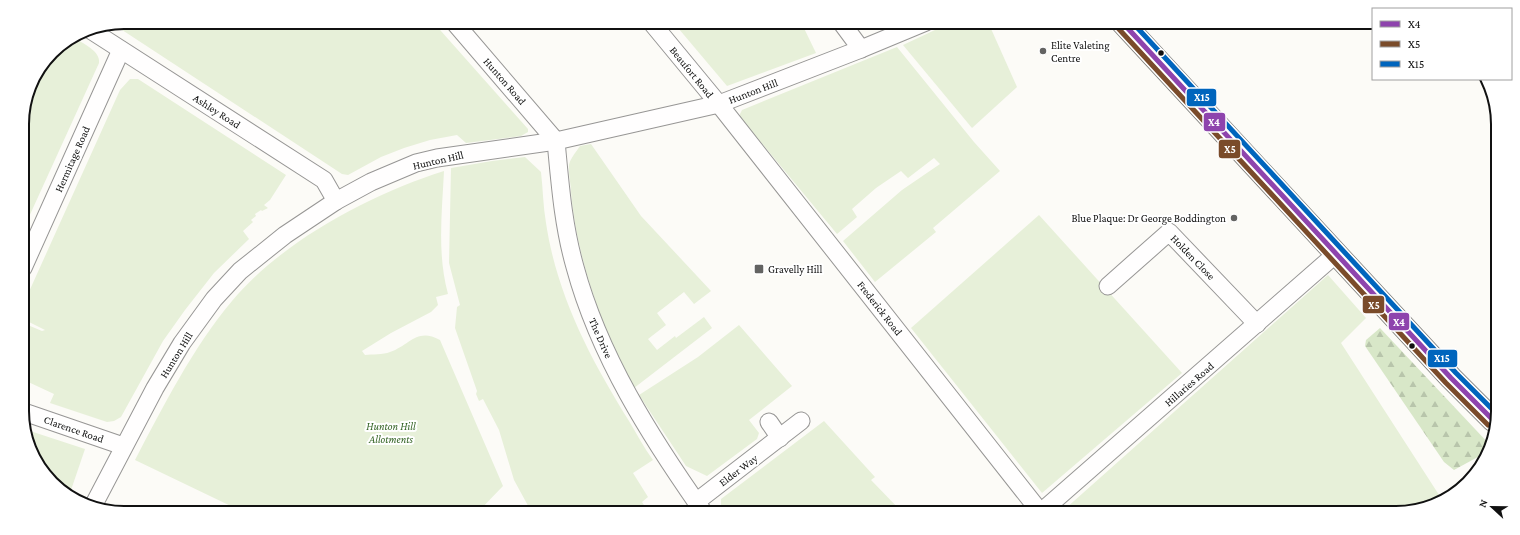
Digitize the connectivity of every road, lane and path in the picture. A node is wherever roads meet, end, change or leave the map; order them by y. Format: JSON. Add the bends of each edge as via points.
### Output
{"nodes":[{"id":1,"x":460,"y":29,"type":"edge"},
{"id":2,"x":657,"y":29,"type":"edge"},
{"id":3,"x":846,"y":29,"type":"edge"},
{"id":4,"x":909,"y":29,"type":"edge"},
{"id":5,"x":1129,"y":29,"type":"edge"},
{"id":6,"x":96,"y":33,"type":"edge"},
{"id":7,"x":861,"y":49,"type":"junction"},
{"id":8,"x":121,"y":50,"type":"junction"},
{"id":9,"x":718,"y":104,"type":"junction"},
{"id":10,"x":556,"y":141,"type":"junction"},
{"id":11,"x":336,"y":200,"type":"junction"},
{"id":12,"x":1337,"y":253,"type":"junction"},
{"id":13,"x":29,"y":255,"type":"edge"},
{"id":14,"x":1108,"y":286,"type":"dead end"},
{"id":15,"x":1257,"y":324,"type":"junction"},
{"id":16,"x":29,"y":414,"type":"edge"},
{"id":17,"x":1490,"y":417,"type":"edge"},
{"id":18,"x":801,"y":421,"type":"dead end"},
{"id":19,"x":769,"y":422,"type":"dead end"},
{"id":20,"x":780,"y":438,"type":"junction"},
{"id":21,"x":123,"y":446,"type":"junction"},
{"id":22,"x":95,"y":501,"type":"edge"},
{"id":23,"x":699,"y":506,"type":"edge"},
{"id":24,"x":701,"y":506,"type":"edge"},
{"id":25,"x":1035,"y":506,"type":"edge"},
{"id":26,"x":1049,"y":506,"type":"edge"}],
"edges":[{"from":1,"to":10,"type":"street","name":"Hunton Road"},
{"from":2,"to":9,"type":"street","name":"Beaufort Road"},
{"from":3,"to":7,"type":"street"},
{"from":4,"to":7,"type":"street","name":"Hunton Hill"},
{"from":5,"to":12,"type":"main road"},
{"from":6,"to":8,"type":"street","name":"Ashley Road"},
{"from":7,"to":9,"type":"street","name":"Hunton Hill"},
{"from":8,"to":11,"type":"street","name":"Ashley Road","via":[[324,180]]},
{"from":8,"to":13,"type":"street","name":"Hermitage Road"},
{"from":9,"to":10,"type":"street","name":"Hunton Hill"},
{"from":9,"to":25,"type":"street","name":"Frederick Road"},
{"from":10,"to":11,"type":"street","name":"Hunton Hill","via":[[416,163]]},
{"from":10,"to":23,"type":"street","name":"The Drive","via":[[564,221],[574,266],[587,306],[609,356],[647,426]]},
{"from":11,"to":21,"type":"street","name":"Hunton Hill","via":[[285,235],[240,271],[214,298],[182,343]]},
{"from":12,"to":15,"type":"street","name":"Hillaries Road"},
{"from":12,"to":17,"type":"main road"},
{"from":14,"to":15,"type":"street","name":"Holden Close","via":[[1169,232]]},
{"from":15,"to":26,"type":"street","name":"Hillaries Road"},
{"from":16,"to":21,"type":"street","name":"Clarence Road"},
{"from":18,"to":20,"type":"street","name":"Elder Way"},
{"from":19,"to":20,"type":"street"},
{"from":20,"to":24,"type":"street","name":"Elder Way"},
{"from":21,"to":22,"type":"street","name":"Hunton Hill"}]}
